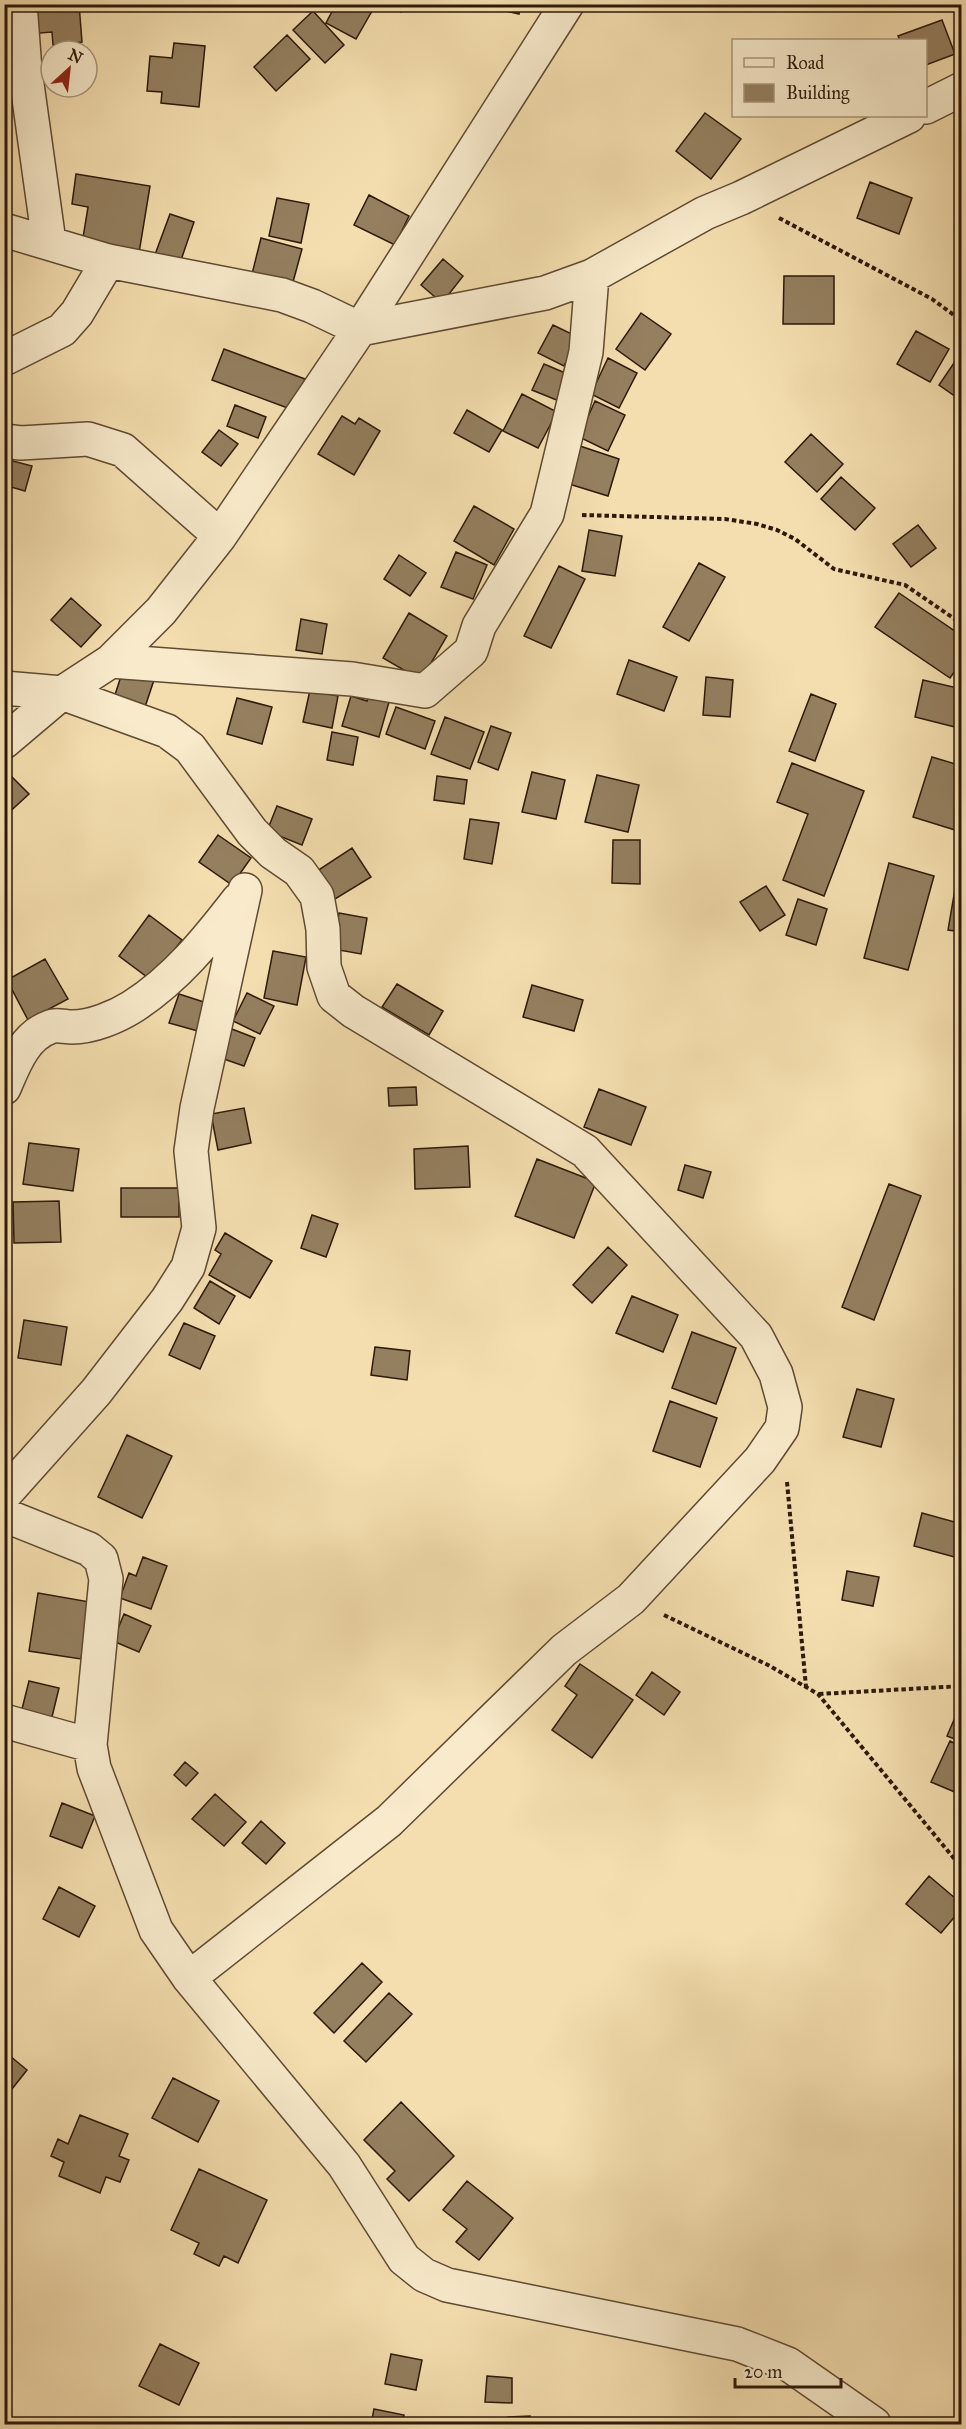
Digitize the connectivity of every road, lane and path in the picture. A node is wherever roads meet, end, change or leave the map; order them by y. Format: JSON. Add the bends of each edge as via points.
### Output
{"nodes":[{"id":1,"x":20,"y":4,"type":"edge"},
{"id":2,"x":567,"y":4,"type":"edge"},
{"id":3,"x":962,"y":89,"type":"edge"},
{"id":4,"x":927,"y":106,"type":"edge"},
{"id":5,"x":907,"y":117,"type":"edge"},
{"id":6,"x":741,"y":198,"type":"junction"},
{"id":7,"x":4,"y":230,"type":"edge"},
{"id":8,"x":49,"y":242,"type":"junction"},
{"id":9,"x":108,"y":261,"type":"junction"},
{"id":10,"x":592,"y":276,"type":"junction"},
{"id":11,"x":962,"y":321,"type":"edge"},
{"id":12,"x":360,"y":328,"type":"junction"},
{"id":13,"x":4,"y":359,"type":"edge"},
{"id":14,"x":4,"y":441,"type":"edge"},
{"id":15,"x":546,"y":514,"type":"junction"},
{"id":16,"x":220,"y":536,"type":"junction"},
{"id":17,"x":962,"y":624,"type":"edge"},
{"id":18,"x":111,"y":661,"type":"junction"},
{"id":19,"x":4,"y":688,"type":"edge"},
{"id":20,"x":62,"y":693,"type":"junction"},
{"id":21,"x":4,"y":742,"type":"edge"},
{"id":22,"x":273,"y":853,"type":"junction"},
{"id":23,"x":244,"y":890,"type":"junction"},
{"id":24,"x":4,"y":1088,"type":"edge"},
{"id":25,"x":782,"y":1428,"type":"junction"},
{"id":26,"x":4,"y":1495,"type":"edge"},
{"id":27,"x":4,"y":1515,"type":"edge"},
{"id":28,"x":631,"y":1599,"type":"junction"},
{"id":29,"x":962,"y":1686,"type":"edge"},
{"id":30,"x":807,"y":1688,"type":"junction"},
{"id":31,"x":818,"y":1694,"type":"junction"},
{"id":32,"x":4,"y":1722,"type":"edge"},
{"id":33,"x":90,"y":1745,"type":"junction"},
{"id":34,"x":962,"y":1868,"type":"edge"},
{"id":35,"x":189,"y":1978,"type":"junction"},
{"id":36,"x":874,"y":2424,"type":"edge"}],
"edges":[{"from":1,"to":8,"type":"street","via":[[25,70]]},
{"from":2,"to":12,"type":"street"},
{"from":3,"to":4,"type":"street"},
{"from":5,"to":6,"type":"street"},
{"from":6,"to":10,"type":"street","via":[[705,213]]},
{"from":6,"to":11,"type":"path","via":[[932,298]]},
{"from":7,"to":8,"type":"street"},
{"from":8,"to":9,"type":"street"},
{"from":9,"to":12,"type":"street","via":[[282,295]]},
{"from":9,"to":13,"type":"street","via":[[77,313],[62,330]]},
{"from":10,"to":12,"type":"street","via":[[521,299]]},
{"from":10,"to":15,"type":"street","via":[[586,352]]},
{"from":12,"to":16,"type":"street"},
{"from":14,"to":16,"type":"street","via":[[88,439],[123,450]]},
{"from":15,"to":17,"type":"path","via":[[725,519],[758,524],[795,539],[834,569],[905,585]]},
{"from":15,"to":18,"type":"street","via":[[479,626],[471,651],[424,692],[352,679]]},
{"from":16,"to":18,"type":"street","via":[[161,611]]},
{"from":18,"to":20,"type":"street"},
{"from":19,"to":20,"type":"street"},
{"from":20,"to":21,"type":"street"},
{"from":20,"to":22,"type":"street","via":[[167,731],[190,748],[252,832]]},
{"from":22,"to":23,"type":"street"},
{"from":22,"to":25,"type":"street","via":[[299,871],[317,896],[324,967],[334,996],[585,1151],[756,1336],[776,1374],[785,1407]]},
{"from":23,"to":24,"type":"street","via":[[204,945],[165,983],[131,1008],[98,1022],[74,1028],[51,1026],[24,1047]]},
{"from":23,"to":26,"type":"street","via":[[197,1108],[191,1151],[199,1228],[188,1267],[96,1392]]},
{"from":25,"to":28,"type":"street","via":[[760,1460]]},
{"from":25,"to":30,"type":"path"},
{"from":27,"to":33,"type":"street","via":[[89,1549],[101,1559],[106,1579]]},
{"from":28,"to":30,"type":"path"},
{"from":28,"to":35,"type":"street","via":[[564,1650],[389,1821]]},
{"from":29,"to":31,"type":"path"},
{"from":30,"to":31,"type":"path"},
{"from":31,"to":34,"type":"path"},
{"from":32,"to":33,"type":"street"},
{"from":33,"to":35,"type":"street","via":[[98,1779],[156,1930]]},
{"from":35,"to":36,"type":"street","via":[[344,2164],[404,2259],[424,2276],[447,2285],[737,2344],[788,2364]]}]}
